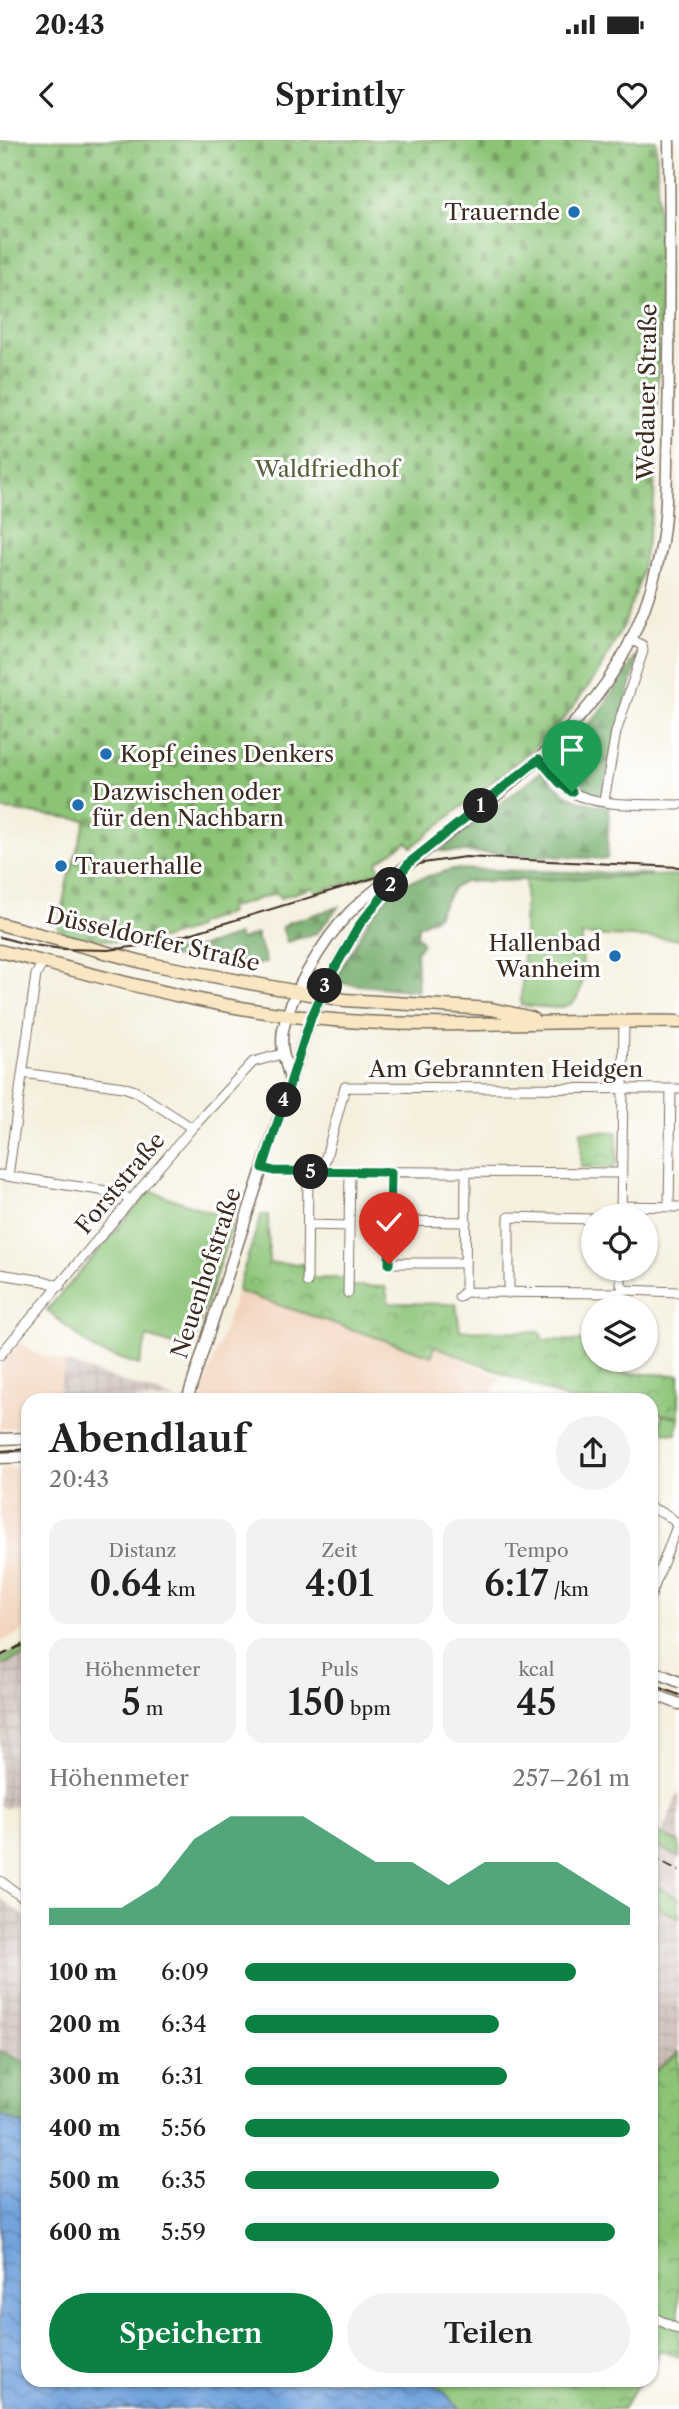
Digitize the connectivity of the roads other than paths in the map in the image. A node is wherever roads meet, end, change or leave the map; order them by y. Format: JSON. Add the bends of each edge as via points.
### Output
{"nodes":[{"id":1,"x":669,"y":140,"type":"edge"},
{"id":2,"x":675,"y":327,"type":"edge"},
{"id":3,"x":667,"y":462,"type":"junction"},
{"id":4,"x":679,"y":462,"type":"edge"},
{"id":5,"x":632,"y":640,"type":"junction"},
{"id":6,"x":539,"y":759,"type":"junction"},
{"id":7,"x":604,"y":801,"type":"junction"},
{"id":8,"x":679,"y":806,"type":"edge"},
{"id":9,"x":410,"y":862,"type":"junction"},
{"id":10,"x":0,"y":924,"type":"edge"},
{"id":11,"x":0,"y":951,"type":"edge"},
{"id":12,"x":43,"y":962,"type":"junction"},
{"id":13,"x":298,"y":992,"type":"junction"},
{"id":14,"x":321,"y":996,"type":"junction"},
{"id":15,"x":288,"y":1015,"type":"junction"},
{"id":16,"x":311,"y":1018,"type":"junction"},
{"id":17,"x":546,"y":1021,"type":"junction"},
{"id":18,"x":624,"y":1022,"type":"junction"},
{"id":19,"x":679,"y":1022,"type":"edge"},
{"id":20,"x":282,"y":1054,"type":"junction"},
{"id":21,"x":298,"y":1055,"type":"junction"},
{"id":22,"x":23,"y":1073,"type":"junction"},
{"id":23,"x":290,"y":1078,"type":"junction"},
{"id":24,"x":622,"y":1089,"type":"junction"},
{"id":25,"x":675,"y":1089,"type":"edge"},
{"id":26,"x":192,"y":1128,"type":"junction"},
{"id":27,"x":263,"y":1168,"type":"junction"},
{"id":28,"x":309,"y":1171,"type":"junction"},
{"id":29,"x":321,"y":1172,"type":"junction"},
{"id":30,"x":351,"y":1172,"type":"junction"},
{"id":31,"x":391,"y":1172,"type":"junction"},
{"id":32,"x":466,"y":1172,"type":"junction"},
{"id":33,"x":622,"y":1173,"type":"junction"},
{"id":34,"x":4,"y":1176,"type":"edge"},
{"id":35,"x":131,"y":1201,"type":"junction"},
{"id":36,"x":621,"y":1204,"type":"edge"},
{"id":37,"x":674,"y":1207,"type":"edge"},
{"id":38,"x":581,"y":1219,"type":"edge"},
{"id":39,"x":390,"y":1222,"type":"junction"},
{"id":40,"x":466,"y":1222,"type":"junction"},
{"id":41,"x":308,"y":1225,"type":"junction"},
{"id":42,"x":349,"y":1226,"type":"junction"},
{"id":43,"x":465,"y":1263,"type":"junction"},
{"id":44,"x":0,"y":1274,"type":"edge"},
{"id":45,"x":621,"y":1281,"type":"edge"},
{"id":46,"x":307,"y":1282,"type":"dead end"},
{"id":47,"x":60,"y":1286,"type":"junction"},
{"id":48,"x":624,"y":1290,"type":"junction"},
{"id":49,"x":679,"y":1292,"type":"edge"},
{"id":50,"x":348,"y":1293,"type":"dead end"},
{"id":51,"x":509,"y":1293,"type":"junction"},
{"id":52,"x":0,"y":1355,"type":"edge"},
{"id":53,"x":189,"y":1393,"type":"edge"},
{"id":54,"x":21,"y":1438,"type":"edge"},
{"id":55,"x":0,"y":1439,"type":"edge"},
{"id":56,"x":21,"y":1457,"type":"edge"},
{"id":57,"x":0,"y":1458,"type":"edge"},
{"id":58,"x":658,"y":1511,"type":"edge"},
{"id":59,"x":658,"y":1576,"type":"edge"},
{"id":60,"x":658,"y":1673,"type":"edge"},
{"id":61,"x":679,"y":1682,"type":"edge"},
{"id":62,"x":658,"y":1696,"type":"edge"},
{"id":63,"x":679,"y":1704,"type":"edge"},
{"id":64,"x":0,"y":1881,"type":"edge"},
{"id":65,"x":21,"y":1895,"type":"edge"},
{"id":66,"x":658,"y":2320,"type":"edge"},
{"id":67,"x":679,"y":2330,"type":"edge"}],
"edges":[{"from":1,"to":2,"type":"street","name":"Wedauer Straße"},
{"from":2,"to":3,"type":"street","name":"Wedauer Straße"},
{"from":3,"to":4,"type":"street"},
{"from":3,"to":5,"type":"street","name":"Wedauer Straße","via":[[657,568]]},
{"from":5,"to":6,"type":"street","name":"Wedauer Straße","via":[[604,687]]},
{"from":5,"to":7,"type":"street","via":[[642,645],[643,651],[616,732]]},
{"from":6,"to":7,"type":"street","via":[[572,792]]},
{"from":6,"to":9,"type":"street","name":"Wedauer Straße"},
{"from":7,"to":8,"type":"street"},
{"from":9,"to":13,"type":"street","name":"Wedauer Straße","via":[[338,926]]},
{"from":9,"to":14,"type":"street","name":"Wedauer Straße","via":[[360,924]]},
{"from":10,"to":13,"type":"main road","name":"Düsseldorfer Straße","via":[[150,964]]},
{"from":11,"to":12,"type":"main road","name":"Düsseldorfer Straße"},
{"from":12,"to":15,"type":"main road","name":"Düsseldorfer Straße","via":[[209,1003]]},
{"from":12,"to":22,"type":"street","via":[[36,975]]},
{"from":13,"to":14,"type":"main road","name":"Düsseldorfer Straße"},
{"from":13,"to":15,"type":"street","name":"Wedauer Straße"},
{"from":14,"to":16,"type":"street","name":"Neuenhofstraße"},
{"from":14,"to":17,"type":"main road","name":"Düsseldorfer Straße","via":[[491,1009]]},
{"from":15,"to":16,"type":"main road","name":"Düsseldorfer Straße"},
{"from":15,"to":20,"type":"street"},
{"from":16,"to":17,"type":"main road","name":"Düsseldorfer Straße","via":[[447,1026]]},
{"from":16,"to":21,"type":"street","name":"Neuenhofstraße"},
{"from":17,"to":18,"type":"main road"},
{"from":18,"to":19,"type":"main road"},
{"from":18,"to":24,"type":"street"},
{"from":20,"to":21,"type":"street"},
{"from":20,"to":23,"type":"street"},
{"from":20,"to":26,"type":"street","name":"Forststraße","via":[[253,1062]]},
{"from":21,"to":23,"type":"street","name":"Neuenhofstraße"},
{"from":22,"to":26,"type":"street","via":[[123,1087]]},
{"from":22,"to":34,"type":"street"},
{"from":23,"to":27,"type":"street","name":"Neuenhofstraße"},
{"from":24,"to":25,"type":"street","name":"Am Gebrannten Heidgen"},
{"from":24,"to":29,"type":"street","name":"Am Gebrannten Heidgen","via":[[345,1087]]},
{"from":24,"to":33,"type":"street"},
{"from":25,"to":37,"type":"street","name":"Am Gebrannten Heidgen"},
{"from":26,"to":35,"type":"street","name":"Forststraße"},
{"from":27,"to":28,"type":"street"},
{"from":27,"to":53,"type":"street","name":"Neuenhofstraße"},
{"from":28,"to":29,"type":"street"},
{"from":28,"to":41,"type":"street"},
{"from":29,"to":30,"type":"street"},
{"from":30,"to":31,"type":"street"},
{"from":30,"to":42,"type":"street"},
{"from":31,"to":32,"type":"street"},
{"from":31,"to":39,"type":"street"},
{"from":32,"to":33,"type":"street"},
{"from":32,"to":40,"type":"street"},
{"from":33,"to":36,"type":"street"},
{"from":34,"to":35,"type":"street","via":[[120,1193]]},
{"from":35,"to":47,"type":"street","name":"Forststraße"},
{"from":38,"to":51,"type":"street","via":[[509,1217]]},
{"from":39,"to":40,"type":"street"},
{"from":39,"to":43,"type":"street","via":[[389,1264]]},
{"from":40,"to":43,"type":"street"},
{"from":41,"to":42,"type":"street"},
{"from":41,"to":46,"type":"street"},
{"from":42,"to":50,"type":"street"},
{"from":43,"to":51,"type":"street","via":[[462,1295]]},
{"from":44,"to":47,"type":"street"},
{"from":45,"to":48,"type":"street"},
{"from":47,"to":52,"type":"street","name":"Forststraße"},
{"from":48,"to":49,"type":"street"},
{"from":48,"to":51,"type":"street"},
{"from":54,"to":55,"type":"street"},
{"from":56,"to":57,"type":"street"},
{"from":58,"to":59,"type":"street","via":[[677,1526]]},
{"from":60,"to":61,"type":"street"},
{"from":62,"to":63,"type":"street"},
{"from":64,"to":65,"type":"street"},
{"from":66,"to":67,"type":"street"}]}
